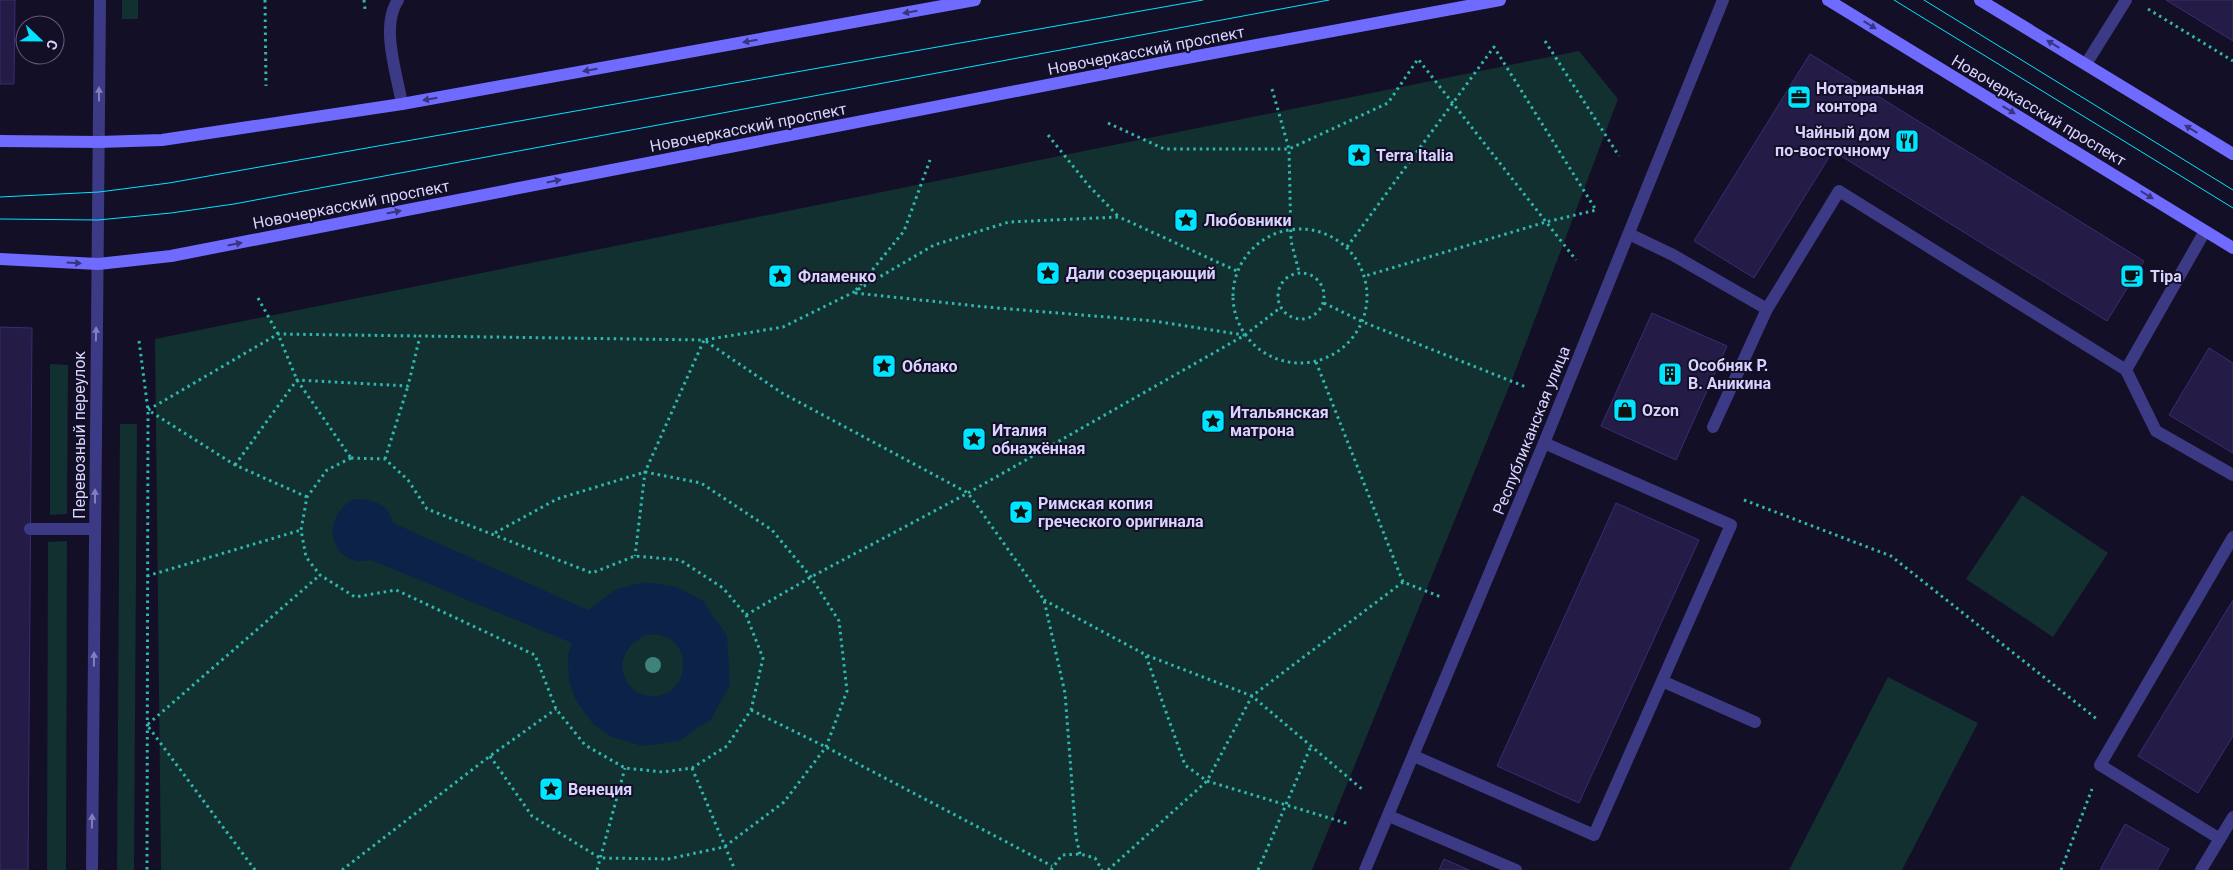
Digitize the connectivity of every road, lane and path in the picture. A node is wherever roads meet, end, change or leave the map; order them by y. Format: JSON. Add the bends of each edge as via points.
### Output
{"nodes":[{"id":1,"x":100,"y":0,"type":"edge"},
{"id":2,"x":265,"y":0,"type":"edge"},
{"id":3,"x":398,"y":0,"type":"edge"},
{"id":4,"x":975,"y":0,"type":"edge"},
{"id":5,"x":1500,"y":0,"type":"edge"},
{"id":6,"x":1723,"y":0,"type":"edge"},
{"id":7,"x":1828,"y":0,"type":"edge"},
{"id":8,"x":1980,"y":0,"type":"edge"},
{"id":9,"x":2126,"y":0,"type":"edge"},
{"id":10,"x":2141,"y":5,"type":"dead end"},
{"id":11,"x":1545,"y":41,"type":"dead end"},
{"id":12,"x":2233,"y":60,"type":"edge"},
{"id":13,"x":2086,"y":64,"type":"junction"},
{"id":14,"x":266,"y":86,"type":"dead end"},
{"id":15,"x":1272,"y":89,"type":"dead end"},
{"id":16,"x":1452,"y":103,"type":"junction"},
{"id":17,"x":402,"y":104,"type":"junction"},
{"id":18,"x":1108,"y":123,"type":"dead end"},
{"id":19,"x":1048,"y":136,"type":"dead end"},
{"id":20,"x":0,"y":141,"type":"edge"},
{"id":21,"x":99,"y":142,"type":"junction"},
{"id":22,"x":1289,"y":149,"type":"junction"},
{"id":23,"x":2233,"y":154,"type":"edge"},
{"id":24,"x":1619,"y":156,"type":"dead end"},
{"id":25,"x":930,"y":160,"type":"dead end"},
{"id":26,"x":1120,"y":218,"type":"junction"},
{"id":27,"x":1546,"y":222,"type":"junction"},
{"id":28,"x":1291,"y":229,"type":"junction"},
{"id":29,"x":2205,"y":231,"type":"junction"},
{"id":30,"x":1628,"y":234,"type":"junction"},
{"id":31,"x":1347,"y":247,"type":"junction"},
{"id":32,"x":2233,"y":248,"type":"edge"},
{"id":33,"x":0,"y":259,"type":"edge"},
{"id":34,"x":1576,"y":260,"type":"dead end"},
{"id":35,"x":98,"y":264,"type":"junction"},
{"id":36,"x":1237,"y":271,"type":"junction"},
{"id":37,"x":1299,"y":272,"type":"junction"},
{"id":38,"x":1365,"y":276,"type":"junction"},
{"id":39,"x":854,"y":292,"type":"junction"},
{"id":40,"x":258,"y":298,"type":"dead end"},
{"id":41,"x":1324,"y":303,"type":"junction"},
{"id":42,"x":1280,"y":308,"type":"junction"},
{"id":43,"x":1767,"y":309,"type":"junction"},
{"id":44,"x":1363,"y":322,"type":"junction"},
{"id":45,"x":278,"y":334,"type":"junction"},
{"id":46,"x":1245,"y":335,"type":"junction"},
{"id":47,"x":420,"y":336,"type":"junction"},
{"id":48,"x":704,"y":340,"type":"junction"},
{"id":49,"x":138,"y":341,"type":"dead end"},
{"id":50,"x":1316,"y":362,"type":"junction"},
{"id":51,"x":2126,"y":370,"type":"junction"},
{"id":52,"x":297,"y":380,"type":"junction"},
{"id":53,"x":408,"y":386,"type":"junction"},
{"id":54,"x":1526,"y":387,"type":"dead end"},
{"id":55,"x":148,"y":410,"type":"junction"},
{"id":56,"x":1713,"y":427,"type":"dead end"},
{"id":57,"x":1544,"y":442,"type":"junction"},
{"id":58,"x":351,"y":458,"type":"junction"},
{"id":59,"x":385,"y":460,"type":"junction"},
{"id":60,"x":235,"y":465,"type":"junction"},
{"id":61,"x":645,"y":472,"type":"junction"},
{"id":62,"x":2233,"y":475,"type":"edge"},
{"id":63,"x":968,"y":493,"type":"junction"},
{"id":64,"x":307,"y":497,"type":"junction"},
{"id":65,"x":1735,"y":497,"type":"dead end"},
{"id":66,"x":30,"y":529,"type":"dead end"},
{"id":67,"x":95,"y":529,"type":"junction"},
{"id":68,"x":301,"y":530,"type":"junction"},
{"id":69,"x":493,"y":534,"type":"junction"},
{"id":70,"x":2233,"y":537,"type":"edge"},
{"id":71,"x":635,"y":556,"type":"junction"},
{"id":72,"x":320,"y":575,"type":"junction"},
{"id":73,"x":147,"y":576,"type":"junction"},
{"id":74,"x":811,"y":577,"type":"junction"},
{"id":75,"x":1403,"y":582,"type":"junction"},
{"id":76,"x":1441,"y":597,"type":"dead end"},
{"id":77,"x":1044,"y":600,"type":"junction"},
{"id":78,"x":746,"y":614,"type":"junction"},
{"id":79,"x":1146,"y":655,"type":"junction"},
{"id":80,"x":1662,"y":681,"type":"junction"},
{"id":81,"x":1252,"y":696,"type":"junction"},
{"id":82,"x":556,"y":709,"type":"junction"},
{"id":83,"x":751,"y":710,"type":"junction"},
{"id":84,"x":1755,"y":722,"type":"dead end"},
{"id":85,"x":147,"y":725,"type":"junction"},
{"id":86,"x":2118,"y":736,"type":"junction"},
{"id":87,"x":1311,"y":746,"type":"junction"},
{"id":88,"x":826,"y":747,"type":"junction"},
{"id":89,"x":490,"y":756,"type":"junction"},
{"id":90,"x":1414,"y":756,"type":"junction"},
{"id":91,"x":2100,"y":765,"type":"junction"},
{"id":92,"x":625,"y":768,"type":"junction"},
{"id":93,"x":692,"y":768,"type":"junction"},
{"id":94,"x":1207,"y":781,"type":"junction"},
{"id":95,"x":1363,"y":790,"type":"dead end"},
{"id":96,"x":1287,"y":805,"type":"junction"},
{"id":97,"x":1389,"y":816,"type":"junction"},
{"id":98,"x":2233,"y":817,"type":"edge"},
{"id":99,"x":1349,"y":824,"type":"dead end"},
{"id":100,"x":2220,"y":839,"type":"junction"},
{"id":101,"x":724,"y":847,"type":"junction"},
{"id":102,"x":1080,"y":854,"type":"junction"},
{"id":103,"x":600,"y":858,"type":"junction"},
{"id":104,"x":1052,"y":868,"type":"edge"},
{"id":105,"x":92,"y":870,"type":"edge"},
{"id":106,"x":147,"y":870,"type":"edge"},
{"id":107,"x":255,"y":870,"type":"edge"},
{"id":108,"x":342,"y":870,"type":"edge"},
{"id":109,"x":597,"y":870,"type":"edge"},
{"id":110,"x":735,"y":870,"type":"edge"},
{"id":111,"x":1102,"y":870,"type":"edge"},
{"id":112,"x":1108,"y":870,"type":"edge"},
{"id":113,"x":1258,"y":870,"type":"edge"},
{"id":114,"x":1365,"y":870,"type":"edge"},
{"id":115,"x":1516,"y":870,"type":"edge"},
{"id":116,"x":2061,"y":870,"type":"edge"},
{"id":117,"x":2201,"y":870,"type":"edge"}],
"edges":[{"from":21,"to":1,"type":"street","name":"Перевозный переулок","one_way":true},
{"from":2,"to":14,"type":"path"},
{"from":3,"to":17,"type":"street","via":[[392,8],[388,28]]},
{"from":4,"to":17,"type":"main road","one_way":true},
{"from":35,"to":5,"type":"main road","name":"Новочеркасский проспект","one_way":true,"via":[[171,256]]},
{"from":6,"to":30,"type":"street","name":"Республиканская улица"},
{"from":7,"to":29,"type":"main road","name":"Новочеркасский проспект","one_way":true},
{"from":13,"to":8,"type":"main road","one_way":true},
{"from":9,"to":13,"type":"street"},
{"from":10,"to":12,"type":"path"},
{"from":11,"to":24,"type":"path"},
{"from":23,"to":13,"type":"main road","one_way":true},
{"from":15,"to":22,"type":"path"},
{"from":16,"to":22,"type":"path","via":[[1418,59],[1388,103]]},
{"from":16,"to":27,"type":"path"},
{"from":16,"to":27,"type":"path","via":[[1494,47],[1596,210]]},
{"from":16,"to":31,"type":"path"},
{"from":17,"to":21,"type":"main road","via":[[162,140]]},
{"from":18,"to":22,"type":"path","via":[[1164,149]]},
{"from":19,"to":26,"type":"path"},
{"from":20,"to":21,"type":"main road"},
{"from":21,"to":35,"type":"street","name":"Перевозный переулок"},
{"from":22,"to":28,"type":"path"},
{"from":25,"to":39,"type":"path","via":[[904,231]]},
{"from":26,"to":36,"type":"path"},
{"from":26,"to":39,"type":"path","via":[[1009,222],[934,245]]},
{"from":27,"to":34,"type":"path"},
{"from":27,"to":38,"type":"path"},
{"from":28,"to":31,"type":"path","via":[[1321,232]]},
{"from":28,"to":36,"type":"path","via":[[1268,236],[1250,251]]},
{"from":28,"to":37,"type":"path"},
{"from":29,"to":32,"type":"main road","name":"Новочеркасский проспект"},
{"from":29,"to":51,"type":"street"},
{"from":30,"to":43,"type":"street","via":[[1673,255]]},
{"from":30,"to":57,"type":"street","name":"Республиканская улица"},
{"from":31,"to":38,"type":"path"},
{"from":33,"to":35,"type":"main road","name":"Новочеркасский проспект","one_way":true},
{"from":67,"to":35,"type":"street","name":"Перевозный переулок","one_way":true},
{"from":36,"to":46,"type":"path","via":[[1233,304]]},
{"from":37,"to":41,"type":"path","via":[[1314,276],[1324,288]]},
{"from":37,"to":42,"type":"path","via":[[1284,278],[1277,292]]},
{"from":38,"to":44,"type":"path","via":[[1368,300]]},
{"from":39,"to":46,"type":"path","via":[[1154,321]]},
{"from":39,"to":48,"type":"path","via":[[783,327]]},
{"from":40,"to":45,"type":"path"},
{"from":41,"to":42,"type":"path","via":[[1312,317],[1294,319]]},
{"from":41,"to":44,"type":"path"},
{"from":42,"to":46,"type":"path"},
{"from":43,"to":51,"type":"street","via":[[1839,191]]},
{"from":43,"to":56,"type":"street"},
{"from":44,"to":50,"type":"path","via":[[1344,348]]},
{"from":44,"to":54,"type":"path"},
{"from":45,"to":47,"type":"path"},
{"from":45,"to":52,"type":"path"},
{"from":45,"to":55,"type":"path"},
{"from":46,"to":50,"type":"path","via":[[1276,360]]},
{"from":46,"to":63,"type":"path"},
{"from":47,"to":48,"type":"path"},
{"from":47,"to":53,"type":"path"},
{"from":48,"to":61,"type":"path"},
{"from":48,"to":63,"type":"path","via":[[782,393]]},
{"from":49,"to":55,"type":"path"},
{"from":50,"to":75,"type":"path"},
{"from":51,"to":62,"type":"street","via":[[2156,432]]},
{"from":52,"to":53,"type":"path"},
{"from":52,"to":58,"type":"path"},
{"from":52,"to":60,"type":"path"},
{"from":53,"to":59,"type":"path"},
{"from":55,"to":60,"type":"path"},
{"from":55,"to":73,"type":"path"},
{"from":57,"to":80,"type":"street","via":[[1731,525]]},
{"from":57,"to":90,"type":"street","name":"Республиканская улица"},
{"from":58,"to":59,"type":"path"},
{"from":58,"to":64,"type":"path","via":[[327,470]]},
{"from":59,"to":69,"type":"path","via":[[408,480],[427,508]]},
{"from":60,"to":64,"type":"path"},
{"from":61,"to":69,"type":"path","via":[[557,499]]},
{"from":61,"to":71,"type":"path"},
{"from":61,"to":74,"type":"path","via":[[701,483],[772,530]]},
{"from":63,"to":74,"type":"path"},
{"from":63,"to":77,"type":"path"},
{"from":64,"to":68,"type":"path"},
{"from":65,"to":86,"type":"path","via":[[1891,556]]},
{"from":66,"to":67,"type":"street"},
{"from":105,"to":67,"type":"street","name":"Перевозный переулок","one_way":true},
{"from":68,"to":72,"type":"path","via":[[306,556]]},
{"from":68,"to":73,"type":"path"},
{"from":69,"to":71,"type":"path","via":[[592,573]]},
{"from":70,"to":86,"type":"street"},
{"from":71,"to":78,"type":"path","via":[[680,560],[723,588]]},
{"from":72,"to":82,"type":"path","via":[[355,597],[396,590],[534,655]]},
{"from":72,"to":85,"type":"path"},
{"from":73,"to":85,"type":"path"},
{"from":74,"to":78,"type":"path"},
{"from":74,"to":88,"type":"path","via":[[839,621],[847,691]]},
{"from":75,"to":76,"type":"path"},
{"from":75,"to":81,"type":"path"},
{"from":77,"to":79,"type":"path"},
{"from":77,"to":102,"type":"path","via":[[1065,692]]},
{"from":78,"to":83,"type":"path","via":[[763,658]]},
{"from":79,"to":81,"type":"path"},
{"from":79,"to":94,"type":"path","via":[[1185,765]]},
{"from":80,"to":84,"type":"street"},
{"from":80,"to":90,"type":"street","via":[[1594,835]]},
{"from":81,"to":87,"type":"path"},
{"from":81,"to":94,"type":"path"},
{"from":82,"to":89,"type":"path"},
{"from":82,"to":92,"type":"path","via":[[585,745]]},
{"from":83,"to":88,"type":"path"},
{"from":83,"to":93,"type":"path","via":[[727,746]]},
{"from":85,"to":106,"type":"path"},
{"from":85,"to":107,"type":"path"},
{"from":86,"to":91,"type":"street"},
{"from":87,"to":95,"type":"path"},
{"from":87,"to":96,"type":"path"},
{"from":88,"to":101,"type":"path","via":[[784,802]]},
{"from":88,"to":104,"type":"path"},
{"from":89,"to":103,"type":"path","via":[[532,816]]},
{"from":89,"to":108,"type":"path"},
{"from":90,"to":97,"type":"street","name":"Республиканская улица"},
{"from":91,"to":100,"type":"street"},
{"from":91,"to":116,"type":"path"},
{"from":92,"to":93,"type":"path","via":[[663,772]]},
{"from":92,"to":103,"type":"path"},
{"from":93,"to":101,"type":"path"},
{"from":94,"to":96,"type":"path"},
{"from":94,"to":112,"type":"path"},
{"from":96,"to":99,"type":"path"},
{"from":96,"to":113,"type":"path"},
{"from":97,"to":114,"type":"street","name":"Республиканская улица"},
{"from":97,"to":115,"type":"street"},
{"from":98,"to":100,"type":"street"},
{"from":100,"to":117,"type":"street"},
{"from":101,"to":103,"type":"path","via":[[668,859]]},
{"from":101,"to":110,"type":"path"},
{"from":102,"to":104,"type":"path","via":[[1062,855]]},
{"from":102,"to":111,"type":"path","via":[[1095,858]]},
{"from":103,"to":109,"type":"path"}]}
